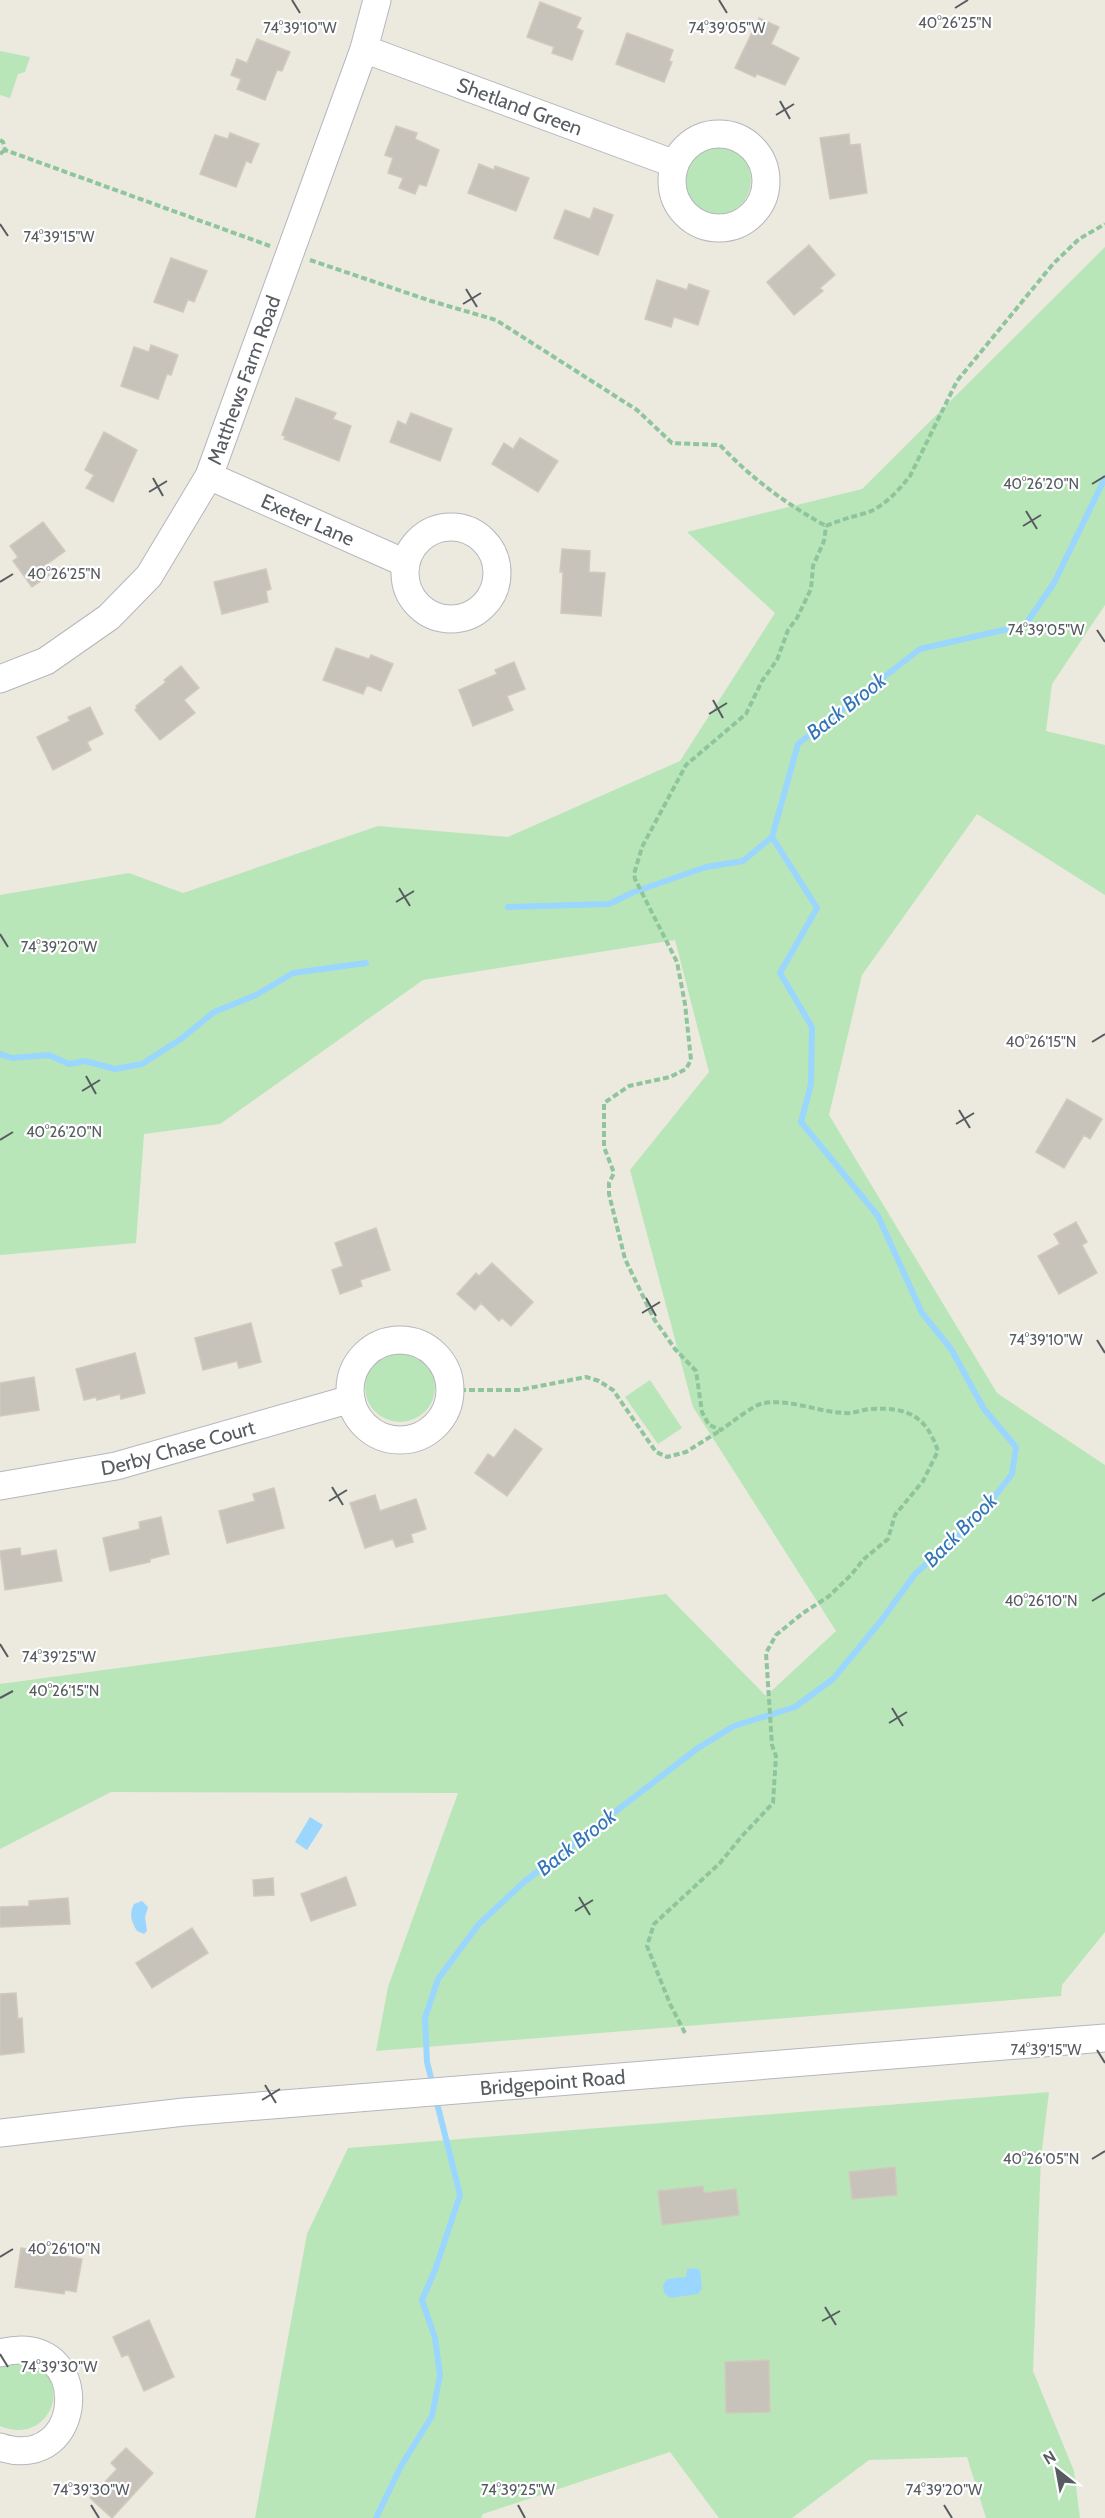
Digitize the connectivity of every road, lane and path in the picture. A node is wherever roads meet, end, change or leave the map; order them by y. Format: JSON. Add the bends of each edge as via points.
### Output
{"nodes":[{"id":1,"x":377,"y":0,"type":"edge"},
{"id":2,"x":364,"y":49,"type":"junction"},
{"id":3,"x":0,"y":140,"type":"edge"},
{"id":4,"x":5,"y":150,"type":"junction"},
{"id":5,"x":0,"y":154,"type":"edge"},
{"id":6,"x":675,"y":164,"type":"dead end"},
{"id":7,"x":1105,"y":224,"type":"edge"},
{"id":8,"x":270,"y":246,"type":"dead end"},
{"id":9,"x":304,"y":258,"type":"dead end"},
{"id":10,"x":208,"y":476,"type":"junction"},
{"id":11,"x":826,"y":526,"type":"junction"},
{"id":12,"x":405,"y":563,"type":"dead end"},
{"id":13,"x":0,"y":679,"type":"edge"},
{"id":14,"x":451,"y":1390,"type":"junction"},
{"id":15,"x":351,"y":1399,"type":"junction"},
{"id":16,"x":721,"y":1430,"type":"junction"},
{"id":17,"x":0,"y":1486,"type":"edge"},
{"id":18,"x":685,"y":2033,"type":"dead end"},
{"id":19,"x":1105,"y":2038,"type":"edge"},
{"id":20,"x":0,"y":2133,"type":"edge"},
{"id":21,"x":0,"y":2354,"type":"edge"},
{"id":22,"x":0,"y":2447,"type":"edge"}],
"edges":[{"from":1,"to":2,"type":"street","name":"Matthews Farm Road"},
{"from":2,"to":6,"type":"street","name":"Shetland Green"},
{"from":2,"to":10,"type":"street","name":"Matthews Farm Road"},
{"from":3,"to":4,"type":"path"},
{"from":4,"to":5,"type":"path"},
{"from":4,"to":8,"type":"path"},
{"from":7,"to":11,"type":"path","via":[[1078,239],[1053,264],[957,381],[900,488],[868,512]]},
{"from":9,"to":11,"type":"path","via":[[496,320],[637,410],[672,443],[720,445],[748,474]]},
{"from":10,"to":12,"type":"street","name":"Exeter Lane"},
{"from":10,"to":13,"type":"street","name":"Matthews Farm Road","via":[[149,576],[109,617],[46,661]]},
{"from":11,"to":16,"type":"path","via":[[813,566],[811,589],[788,630],[777,660],[746,714],[686,765],[642,847],[635,879],[677,962],[691,1060],[686,1069],[670,1077],[629,1086],[604,1102],[602,1115],[604,1147],[614,1173],[609,1194],[625,1259],[645,1302],[675,1349],[696,1371],[702,1412],[709,1425]]},
{"from":14,"to":15,"type":"street","via":[[439,1423],[412,1439],[388,1438],[366,1427],[356,1415]]},
{"from":14,"to":15,"type":"street","via":[[442,1361],[430,1349],[398,1340],[374,1348],[356,1366]]},
{"from":14,"to":16,"type":"path","via":[[519,1390],[586,1377],[613,1390],[656,1452],[667,1457],[686,1452]]},
{"from":15,"to":17,"type":"street","name":"Derby Chase Court","via":[[116,1466]]},
{"from":16,"to":18,"type":"path","via":[[762,1403],[846,1414],[871,1409],[901,1410],[920,1418],[938,1451],[923,1481],[895,1515],[888,1539],[828,1597],[776,1635],[766,1653],[776,1756],[773,1803],[720,1863],[654,1924],[649,1935],[647,1946]]},
{"from":19,"to":20,"type":"street","name":"Bridgepoint Road","via":[[184,2112]]},
{"from":21,"to":22,"type":"street","via":[[15,2349],[46,2357],[68,2383],[71,2400],[68,2418],[59,2433],[45,2444],[28,2450]]}]}
